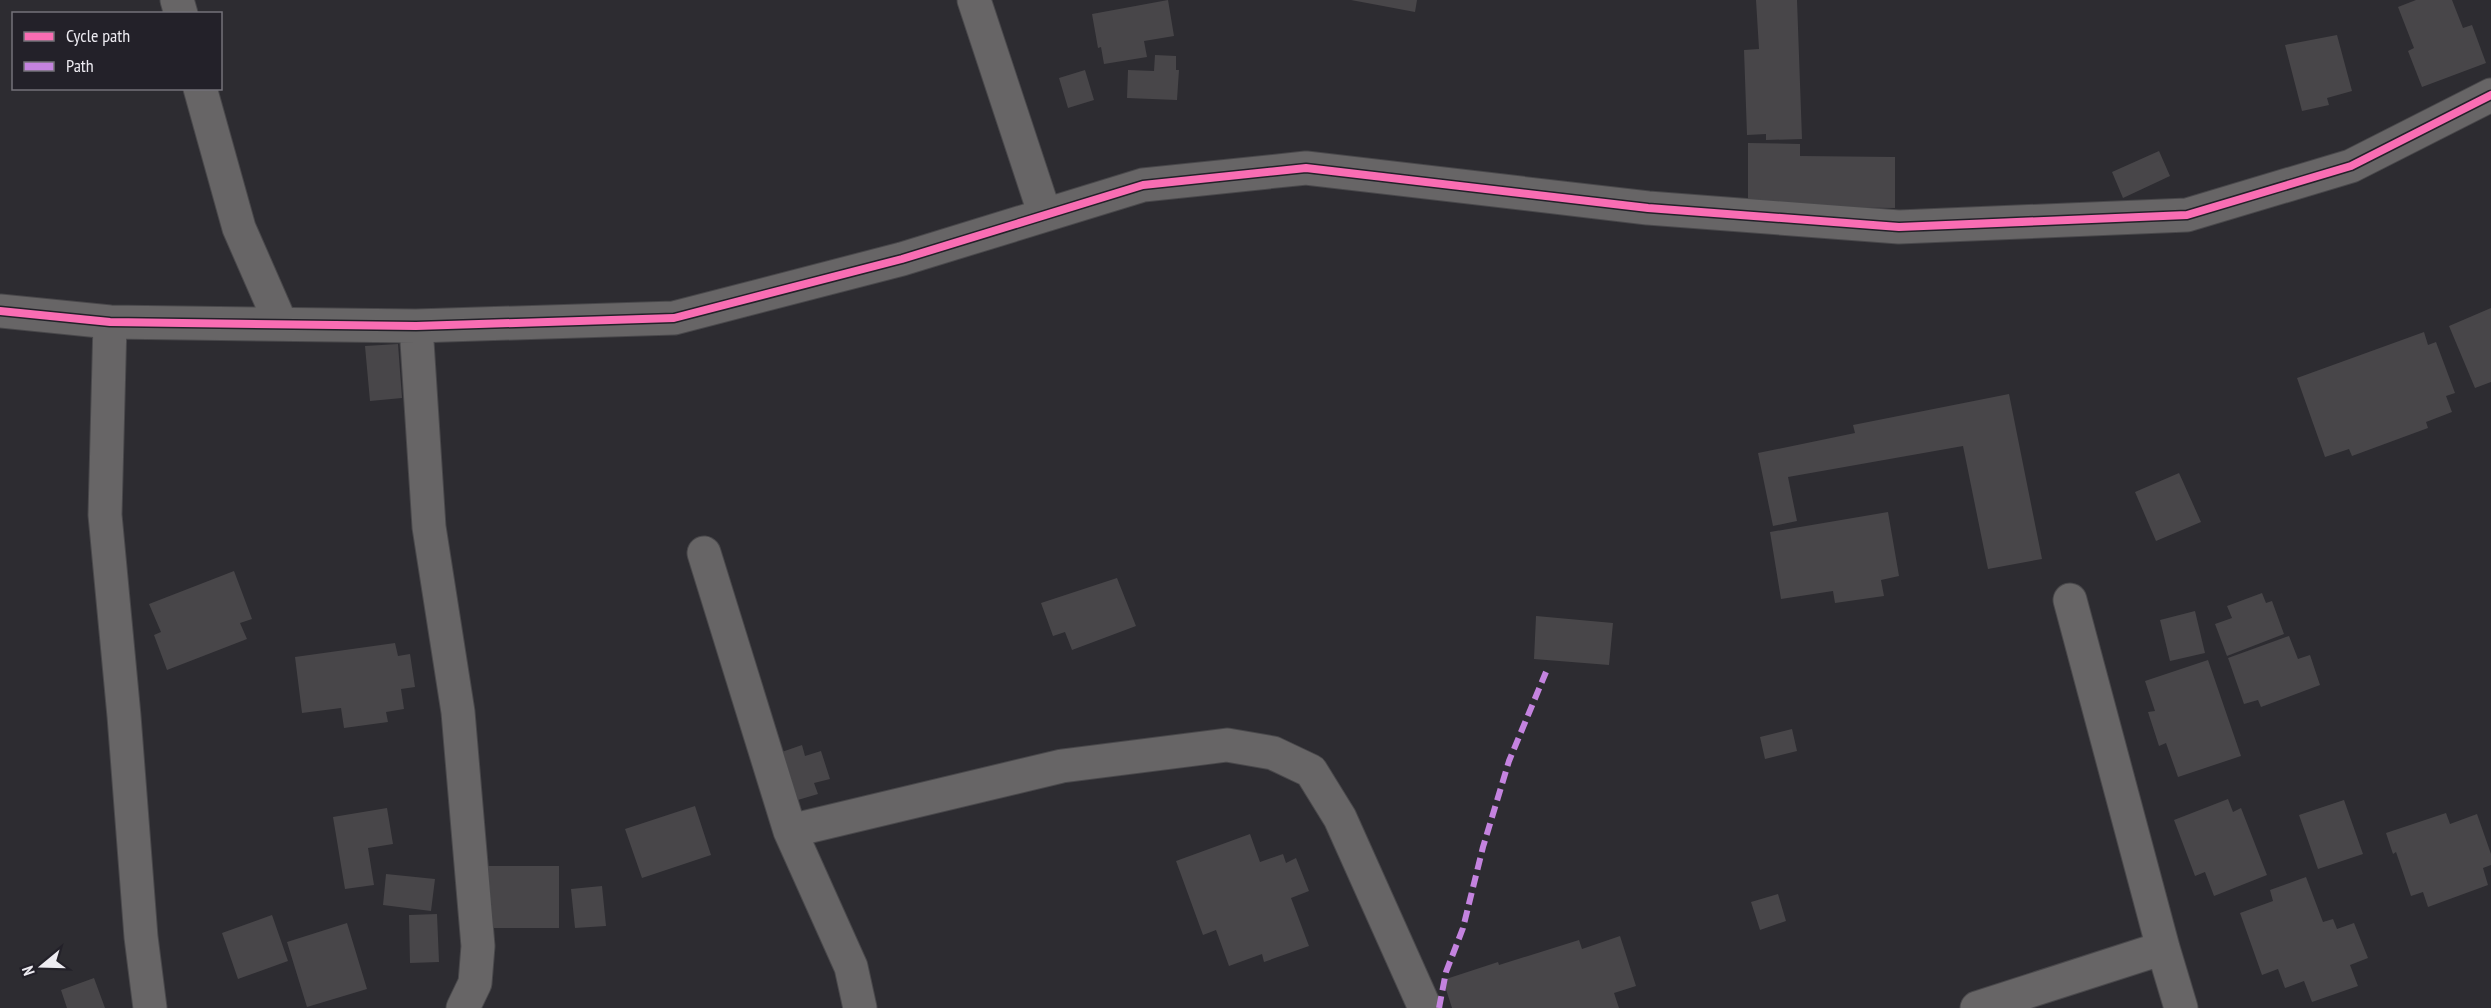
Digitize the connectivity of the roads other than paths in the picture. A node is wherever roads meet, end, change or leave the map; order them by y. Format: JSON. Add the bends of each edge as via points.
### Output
{"nodes":[{"id":1,"x":974,"y":0,"type":"edge"},
{"id":2,"x":202,"y":90,"type":"edge"},
{"id":3,"x":2491,"y":95,"type":"edge"},
{"id":4,"x":1045,"y":215,"type":"junction"},
{"id":5,"x":0,"y":310,"type":"edge"},
{"id":6,"x":110,"y":322,"type":"junction"},
{"id":7,"x":280,"y":324,"type":"junction"},
{"id":8,"x":416,"y":326,"type":"junction"},
{"id":9,"x":704,"y":553,"type":"dead end"},
{"id":10,"x":2070,"y":600,"type":"dead end"},
{"id":11,"x":790,"y":831,"type":"junction"},
{"id":12,"x":2163,"y":948,"type":"junction"},
{"id":13,"x":150,"y":1008,"type":"edge"},
{"id":14,"x":463,"y":1008,"type":"edge"},
{"id":15,"x":860,"y":1008,"type":"edge"},
{"id":16,"x":1425,"y":1008,"type":"edge"},
{"id":17,"x":1977,"y":1008,"type":"edge"},
{"id":18,"x":2181,"y":1008,"type":"edge"}],
"edges":[{"from":1,"to":4,"type":"street"},
{"from":2,"to":7,"type":"street","via":[[239,228]]},
{"from":3,"to":4,"type":"street","via":[[2351,166],[2187,215],[1899,227],[1648,208],[1306,168],[1143,185]]},
{"from":4,"to":8,"type":"street","via":[[902,259],[674,318]]},
{"from":5,"to":6,"type":"street"},
{"from":6,"to":7,"type":"street"},
{"from":6,"to":13,"type":"street","via":[[105,515]]},
{"from":7,"to":8,"type":"street"},
{"from":8,"to":14,"type":"street","via":[[429,527],[458,712],[478,946],[475,983]]},
{"from":9,"to":11,"type":"street"},
{"from":10,"to":12,"type":"street"},
{"from":11,"to":15,"type":"street","via":[[851,967]]},
{"from":11,"to":16,"type":"street","via":[[1062,766],[1227,746],[1274,753],[1311,771],[1340,818]]},
{"from":12,"to":17,"type":"street"},
{"from":12,"to":18,"type":"street"}]}
